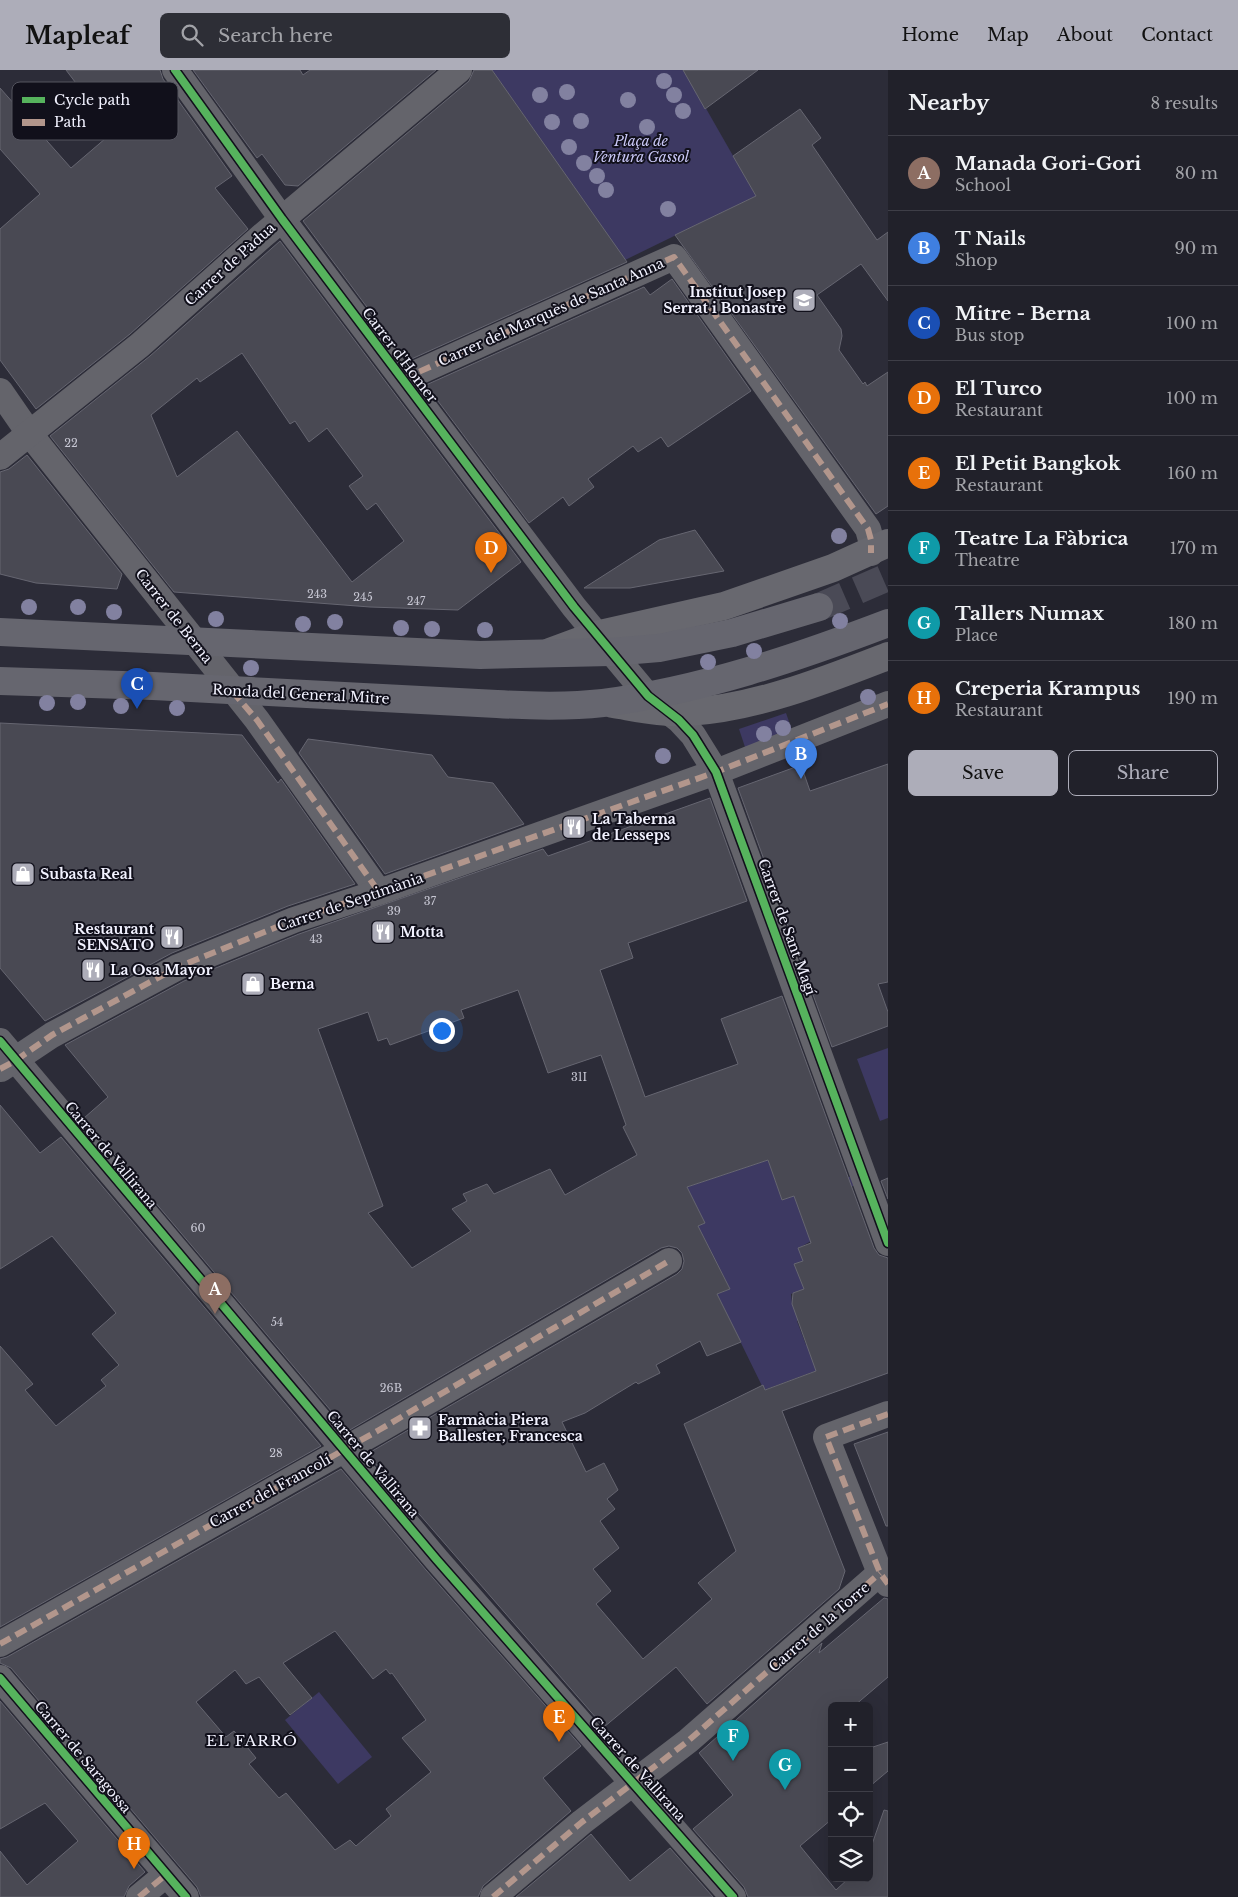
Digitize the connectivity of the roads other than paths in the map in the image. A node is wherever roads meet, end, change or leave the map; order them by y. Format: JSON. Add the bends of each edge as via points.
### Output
{"nodes":[{"id":1,"x":175,"y":70,"type":"edge"},
{"id":2,"x":459,"y":70,"type":"edge"},
{"id":3,"x":282,"y":219,"type":"junction"},
{"id":4,"x":403,"y":379,"type":"junction"},
{"id":5,"x":0,"y":391,"type":"edge"},
{"id":6,"x":29,"y":433,"type":"junction"},
{"id":7,"x":0,"y":457,"type":"edge"},
{"id":8,"x":879,"y":548,"type":"edge"},
{"id":9,"x":819,"y":607,"type":"tunnel mouth"},
{"id":10,"x":888,"y":623,"type":"edge"},
{"id":11,"x":0,"y":632,"type":"edge"},
{"id":12,"x":195,"y":641,"type":"junction"},
{"id":13,"x":604,"y":643,"type":"junction"},
{"id":14,"x":888,"y":656,"type":"edge"},
{"id":15,"x":0,"y":681,"type":"edge"},
{"id":16,"x":232,"y":691,"type":"junction"},
{"id":17,"x":658,"y":704,"type":"junction"},
{"id":18,"x":888,"y":704,"type":"edge"},
{"id":19,"x":716,"y":772,"type":"junction"},
{"id":20,"x":380,"y":892,"type":"junction"},
{"id":21,"x":5,"y":1057,"type":"edge"},
{"id":22,"x":888,"y":1243,"type":"edge"},
{"id":23,"x":670,"y":1261,"type":"dead end"},
{"id":24,"x":888,"y":1414,"type":"edge"},
{"id":25,"x":344,"y":1450,"type":"junction"},
{"id":26,"x":884,"y":1578,"type":"edge"},
{"id":27,"x":0,"y":1644,"type":"edge"},
{"id":28,"x":0,"y":1678,"type":"edge"},
{"id":29,"x":634,"y":1784,"type":"junction"},
{"id":30,"x":162,"y":1878,"type":"dead end"},
{"id":31,"x":139,"y":1897,"type":"edge"},
{"id":32,"x":186,"y":1897,"type":"edge"},
{"id":33,"x":493,"y":1897,"type":"edge"},
{"id":34,"x":733,"y":1897,"type":"edge"}],
"edges":[{"from":1,"to":3,"type":"street","name":"Carrer d'Homer"},
{"from":2,"to":3,"type":"street","name":"Carrer de Pàdua"},
{"from":3,"to":4,"type":"street","name":"Carrer d'Homer"},
{"from":3,"to":6,"type":"street","name":"Carrer de Pàdua","via":[[140,344]]},
{"from":4,"to":8,"type":"street","name":"Carrer del Marquès de Santa Anna","via":[[674,257]]},
{"from":4,"to":13,"type":"street","name":"Carrer d'Homer"},
{"from":5,"to":6,"type":"street","name":"Carrer de Berna"},
{"from":6,"to":7,"type":"street","name":"Carrer de Pàdua"},
{"from":6,"to":12,"type":"street","name":"Carrer de Berna"},
{"from":8,"to":13,"type":"main road","via":[[724,606]]},
{"from":9,"to":13,"type":"main road","via":[[732,634],[659,648]]},
{"from":10,"to":17,"type":"main road","name":"Ronda del General Mitre"},
{"from":11,"to":12,"type":"main road"},
{"from":12,"to":13,"type":"main road","via":[[480,655],[549,652]]},
{"from":12,"to":16,"type":"street","name":"Carrer de Berna"},
{"from":13,"to":17,"type":"street","name":"Carrer de Sant Magí"},
{"from":14,"to":17,"type":"main road","name":"Ronda del General Mitre","via":[[821,682],[724,708]]},
{"from":15,"to":16,"type":"main road","name":"Ronda del General Mitre"},
{"from":16,"to":17,"type":"main road","name":"Ronda del General Mitre","via":[[533,706]]},
{"from":16,"to":20,"type":"street","name":"Carrer de Berna","via":[[257,720]]},
{"from":17,"to":19,"type":"street","name":"Carrer de Sant Magí","via":[[693,734]]},
{"from":18,"to":19,"type":"street"},
{"from":19,"to":20,"type":"street","name":"Carrer de Septimània"},
{"from":19,"to":22,"type":"street","name":"Carrer de Sant Magí"},
{"from":20,"to":21,"type":"street","name":"Carrer de Septimània","via":[[294,920],[178,967]]},
{"from":21,"to":25,"type":"street","name":"Carrer de Vallirana"},
{"from":23,"to":25,"type":"street","name":"Carrer del Francolí"},
{"from":24,"to":26,"type":"street","name":"Carrer de la Torre","via":[[826,1437]]},
{"from":25,"to":27,"type":"street","name":"Carrer del Francolí"},
{"from":25,"to":29,"type":"street","name":"Carrer de Vallirana"},
{"from":26,"to":29,"type":"street","name":"Carrer de la Torre"},
{"from":28,"to":32,"type":"street","name":"Carrer de Saragossa"},
{"from":29,"to":33,"type":"street","name":"Carrer de la Torre","via":[[582,1822]]},
{"from":29,"to":34,"type":"street","name":"Carrer de Vallirana"},
{"from":30,"to":31,"type":"street"}]}
